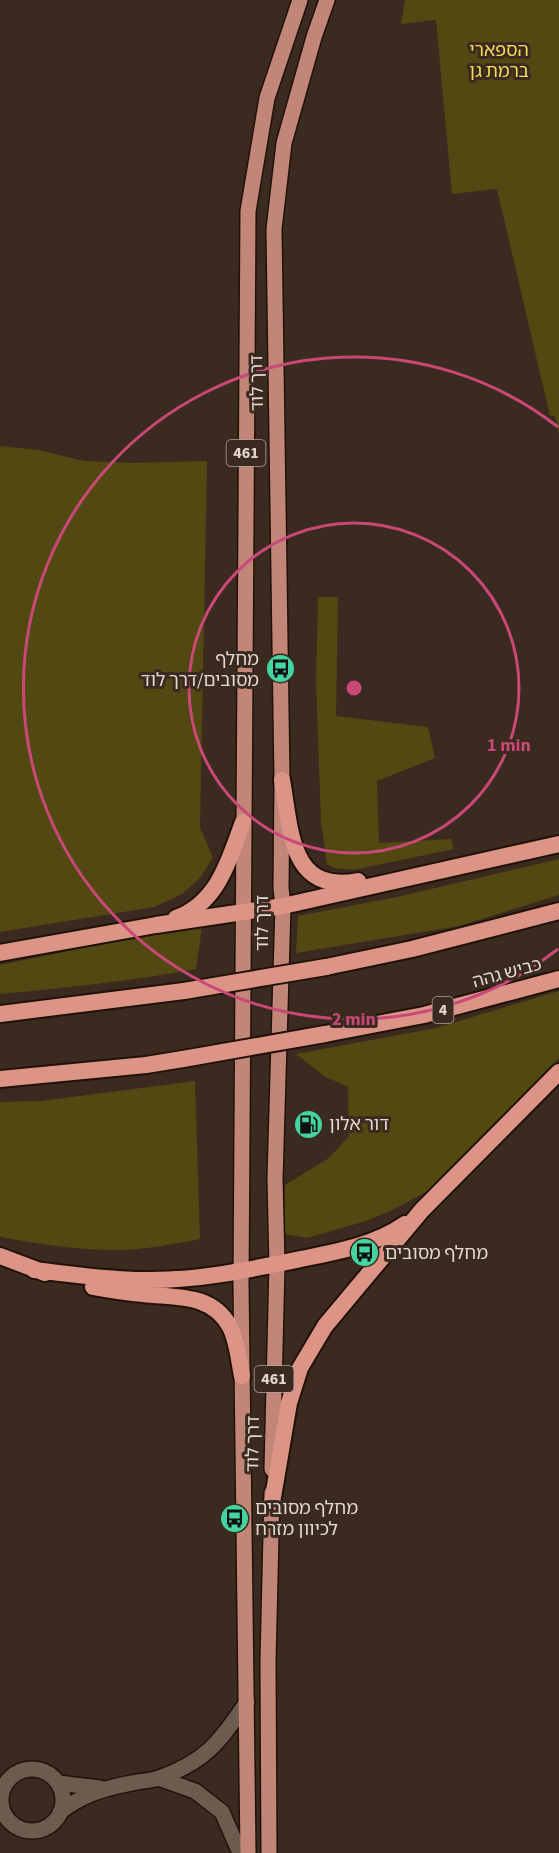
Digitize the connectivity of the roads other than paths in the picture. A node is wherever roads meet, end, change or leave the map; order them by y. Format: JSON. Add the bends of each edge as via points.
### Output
{"nodes":[{"id":1,"x":300,"y":0,"type":"edge"},
{"id":2,"x":327,"y":0,"type":"edge"},
{"id":3,"x":282,"y":780,"type":"junction"},
{"id":4,"x":243,"y":822,"type":"junction"},
{"id":5,"x":559,"y":844,"type":"edge"},
{"id":6,"x":283,"y":906,"type":"junction"},
{"id":7,"x":559,"y":911,"type":"edge"},
{"id":8,"x":243,"y":913,"type":"junction"},
{"id":9,"x":156,"y":925,"type":"junction"},
{"id":10,"x":0,"y":953,"type":"edge"},
{"id":11,"x":559,"y":980,"type":"edge"},
{"id":12,"x":0,"y":1014,"type":"edge"},
{"id":13,"x":559,"y":1072,"type":"edge"},
{"id":14,"x":0,"y":1079,"type":"edge"},
{"id":15,"x":422,"y":1210,"type":"junction"},
{"id":16,"x":0,"y":1257,"type":"edge"},
{"id":17,"x":276,"y":1264,"type":"junction"},
{"id":18,"x":34,"y":1270,"type":"junction"},
{"id":19,"x":242,"y":1270,"type":"junction"},
{"id":20,"x":242,"y":1376,"type":"junction"},
{"id":21,"x":272,"y":1503,"type":"junction"},
{"id":22,"x":247,"y":1702,"type":"junction"},
{"id":23,"x":158,"y":1778,"type":"junction"},
{"id":24,"x":58,"y":1783,"type":"junction"},
{"id":25,"x":3,"y":1786,"type":"edge"},
{"id":26,"x":107,"y":1788,"type":"junction"},
{"id":27,"x":60,"y":1812,"type":"junction"},
{"id":28,"x":3,"y":1816,"type":"edge"},
{"id":29,"x":240,"y":1853,"type":"edge"},
{"id":30,"x":248,"y":1853,"type":"edge"},
{"id":31,"x":269,"y":1853,"type":"edge"}],
"edges":[{"from":1,"to":4,"type":"main road","name":"דרך לוד","number":"461","via":[[267,98],[248,211]]},
{"from":2,"to":3,"type":"main road","name":"דרך לוד","number":"461","via":[[284,143],[274,229]]},
{"from":3,"to":5,"type":"highway","via":[[293,843],[304,868],[314,877],[329,881],[350,883],[483,854]]},
{"from":3,"to":6,"type":"main road","name":"דרך לוד","number":"461"},
{"from":4,"to":8,"type":"main road","name":"דרך לוד","number":"461"},
{"from":4,"to":9,"type":"highway","via":[[223,876],[210,896],[184,915]]},
{"from":5,"to":6,"type":"highway"},
{"from":6,"to":8,"type":"highway"},
{"from":6,"to":17,"type":"main road","name":"דרך לוד","number":"461"},
{"from":7,"to":12,"type":"highway","bridge":true,"via":[[326,967],[184,991]]},
{"from":8,"to":9,"type":"highway"},
{"from":8,"to":19,"type":"main road","name":"דרך לוד","number":"461"},
{"from":9,"to":10,"type":"highway"},
{"from":11,"to":14,"type":"highway","name":"כביש גהה","number":"4","bridge":true,"via":[[424,1015],[325,1034],[146,1065]]},
{"from":13,"to":15,"type":"highway"},
{"from":15,"to":17,"type":"highway","via":[[376,1241]]},
{"from":15,"to":21,"type":"highway","via":[[325,1326],[300,1368],[289,1402]]},
{"from":16,"to":18,"type":"highway"},
{"from":17,"to":19,"type":"highway"},
{"from":17,"to":21,"type":"main road","name":"דרך לוד","number":"461"},
{"from":18,"to":19,"type":"highway","via":[[144,1280]]},
{"from":18,"to":20,"type":"highway","via":[[94,1288],[205,1302],[231,1328]]},
{"from":19,"to":20,"type":"main road","name":"דרך לוד","number":"461"},
{"from":20,"to":22,"type":"main road","name":"דרך לוד","number":"461"},
{"from":21,"to":31,"type":"main road","name":"דרך לוד","number":"461"},
{"from":22,"to":23,"type":"street","via":[[210,1750],[198,1760]]},
{"from":22,"to":30,"type":"main road","name":"דרך לוד","number":"461"},
{"from":23,"to":26,"type":"street"},
{"from":23,"to":29,"type":"street","via":[[195,1791],[222,1812]]},
{"from":24,"to":25,"type":"street","via":[[42,1770],[32,1769],[21,1770]]},
{"from":24,"to":26,"type":"street"},
{"from":24,"to":27,"type":"street","via":[[63,1803]]},
{"from":25,"to":28,"type":"street"},
{"from":26,"to":27,"type":"street","via":[[84,1796]]},
{"from":27,"to":28,"type":"street","via":[[50,1825],[34,1831],[19,1828]]}]}
